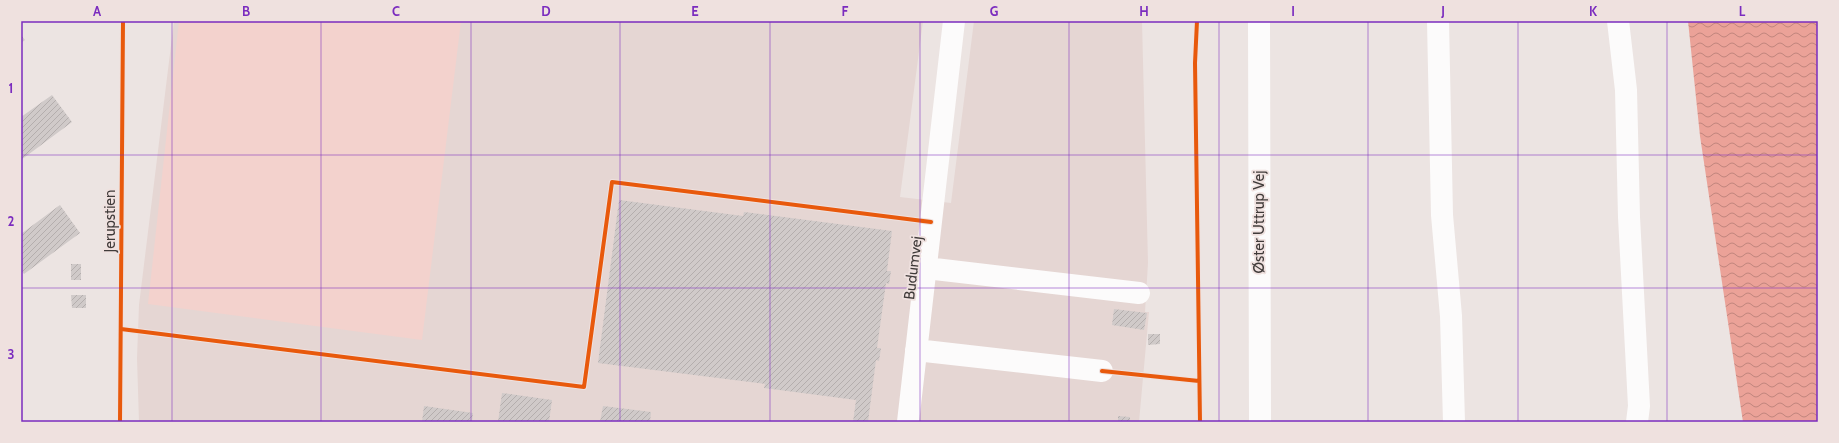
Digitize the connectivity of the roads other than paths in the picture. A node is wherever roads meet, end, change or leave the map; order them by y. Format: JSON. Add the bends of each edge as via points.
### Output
{"nodes":[{"id":1,"x":954,"y":21,"type":"edge"},
{"id":2,"x":1259,"y":21,"type":"edge"},
{"id":3,"x":1438,"y":21,"type":"edge"},
{"id":4,"x":1618,"y":21,"type":"edge"},
{"id":5,"x":926,"y":268,"type":"junction"},
{"id":6,"x":1139,"y":293,"type":"dead end"},
{"id":7,"x":916,"y":350,"type":"junction"},
{"id":8,"x":1102,"y":371,"type":"dead end"},
{"id":9,"x":908,"y":422,"type":"edge"},
{"id":10,"x":1260,"y":422,"type":"edge"},
{"id":11,"x":1454,"y":422,"type":"edge"},
{"id":12,"x":1638,"y":422,"type":"edge"}],
"edges":[{"from":1,"to":5,"type":"street","name":"Budumvej"},
{"from":2,"to":10,"type":"street","name":"Øster Uttrup Vej"},
{"from":3,"to":11,"type":"street","via":[[1442,215],[1450,316]]},
{"from":4,"to":12,"type":"street","via":[[1626,90]]},
{"from":5,"to":6,"type":"street"},
{"from":5,"to":7,"type":"street","name":"Budumvej"},
{"from":7,"to":8,"type":"street"},
{"from":7,"to":9,"type":"street","name":"Budumvej"}]}
